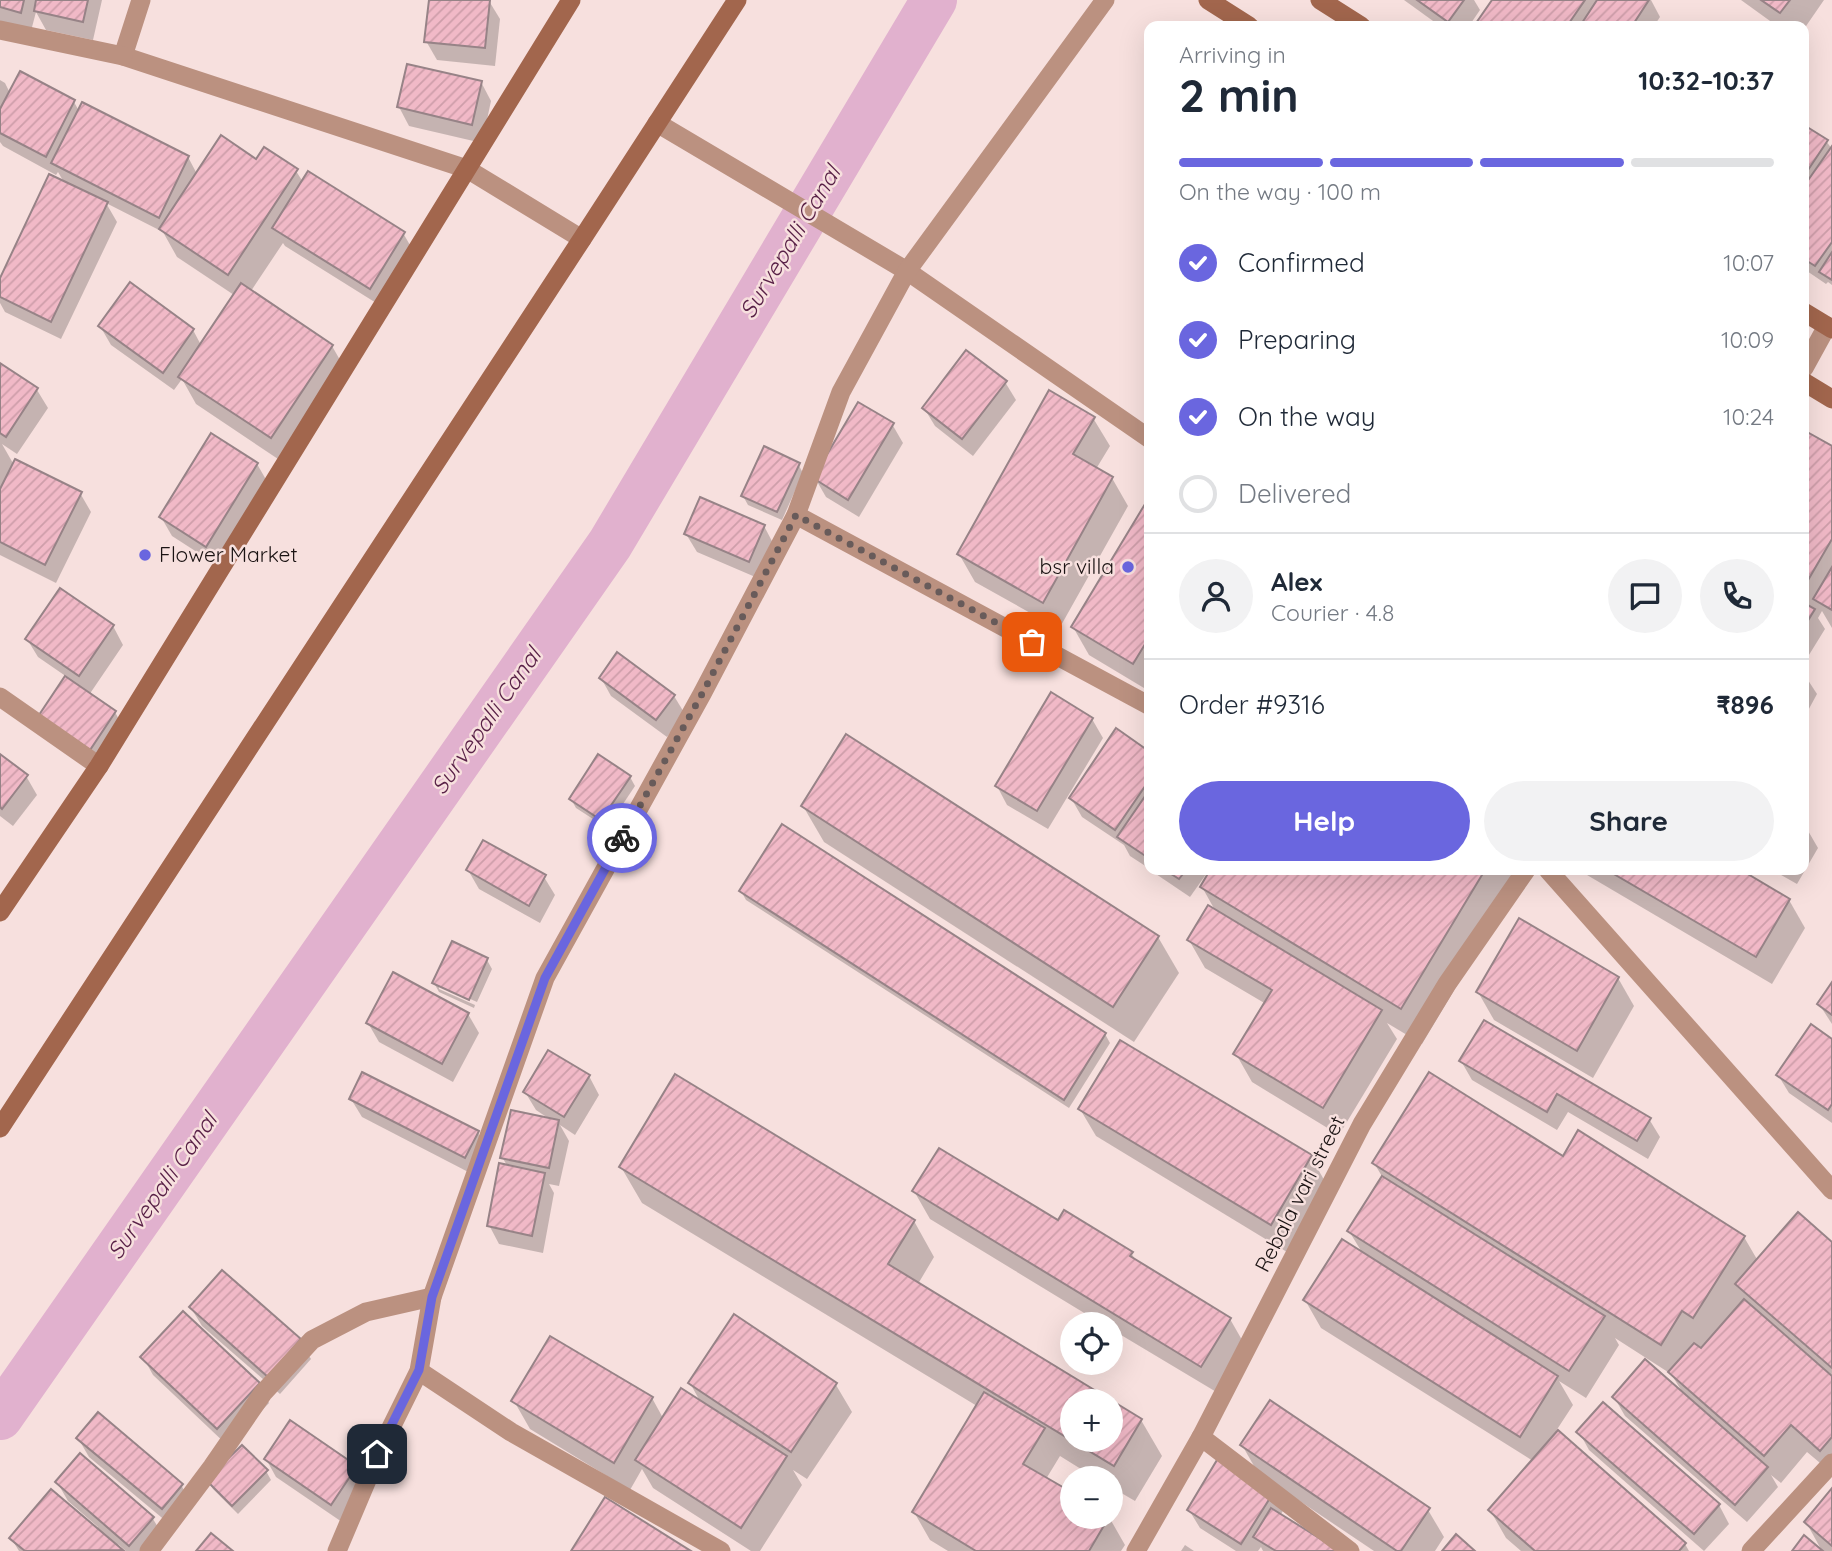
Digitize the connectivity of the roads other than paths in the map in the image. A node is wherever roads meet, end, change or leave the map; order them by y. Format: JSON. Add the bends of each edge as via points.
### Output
{"nodes":[{"id":1,"x":141,"y":0,"type":"edge"},
{"id":2,"x":571,"y":0,"type":"edge"},
{"id":3,"x":737,"y":0,"type":"edge"},
{"id":4,"x":1105,"y":0,"type":"edge"},
{"id":5,"x":1208,"y":0,"type":"edge"},
{"id":6,"x":1320,"y":0,"type":"edge"},
{"id":7,"x":1241,"y":21,"type":"edge"},
{"id":8,"x":1353,"y":21,"type":"edge"},
{"id":9,"x":0,"y":30,"type":"edge"},
{"id":10,"x":123,"y":56,"type":"junction"},
{"id":11,"x":657,"y":123,"type":"junction"},
{"id":12,"x":467,"y":169,"type":"junction"},
{"id":13,"x":582,"y":240,"type":"junction"},
{"id":14,"x":907,"y":271,"type":"junction"},
{"id":15,"x":1809,"y":315,"type":"edge"},
{"id":16,"x":1830,"y":328,"type":"edge"},
{"id":17,"x":1809,"y":360,"type":"edge"},
{"id":18,"x":1809,"y":385,"type":"edge"},
{"id":19,"x":1832,"y":399,"type":"edge"},
{"id":20,"x":1144,"y":435,"type":"edge"},
{"id":21,"x":796,"y":515,"type":"junction"},
{"id":22,"x":0,"y":697,"type":"edge"},
{"id":23,"x":1144,"y":703,"type":"edge"},
{"id":24,"x":99,"y":766,"type":"junction"},
{"id":25,"x":1523,"y":875,"type":"edge"},
{"id":26,"x":1552,"y":875,"type":"edge"},
{"id":27,"x":0,"y":912,"type":"edge"},
{"id":28,"x":0,"y":1128,"type":"edge"},
{"id":29,"x":1832,"y":1190,"type":"edge"},
{"id":30,"x":432,"y":1297,"type":"junction"},
{"id":31,"x":419,"y":1370,"type":"junction"},
{"id":32,"x":1201,"y":1437,"type":"junction"},
{"id":33,"x":1832,"y":1462,"type":"edge"},
{"id":34,"x":149,"y":1551,"type":"edge"},
{"id":35,"x":337,"y":1551,"type":"edge"},
{"id":36,"x":721,"y":1551,"type":"edge"},
{"id":37,"x":1136,"y":1551,"type":"edge"},
{"id":38,"x":1349,"y":1551,"type":"edge"},
{"id":39,"x":1751,"y":1551,"type":"edge"}],
"edges":[{"from":1,"to":10,"type":"street"},
{"from":2,"to":12,"type":"main road"},
{"from":3,"to":11,"type":"main road"},
{"from":4,"to":14,"type":"street"},
{"from":5,"to":7,"type":"main road"},
{"from":6,"to":8,"type":"main road"},
{"from":9,"to":10,"type":"street"},
{"from":10,"to":12,"type":"street"},
{"from":11,"to":13,"type":"main road"},
{"from":11,"to":14,"type":"street"},
{"from":12,"to":13,"type":"street"},
{"from":12,"to":24,"type":"main road"},
{"from":13,"to":28,"type":"main road"},
{"from":14,"to":20,"type":"street"},
{"from":14,"to":21,"type":"street","via":[[841,392]]},
{"from":15,"to":16,"type":"main road"},
{"from":16,"to":17,"type":"street"},
{"from":18,"to":19,"type":"main road"},
{"from":21,"to":23,"type":"street"},
{"from":21,"to":30,"type":"street","via":[[545,978]]},
{"from":22,"to":24,"type":"street"},
{"from":24,"to":27,"type":"main road"},
{"from":25,"to":32,"type":"street","name":"Rebala vari street","via":[[1447,984],[1362,1124]]},
{"from":26,"to":29,"type":"street"},
{"from":30,"to":31,"type":"street"},
{"from":30,"to":34,"type":"street","via":[[366,1312],[312,1340],[263,1393]]},
{"from":31,"to":35,"type":"street","via":[[377,1454]]},
{"from":31,"to":36,"type":"street","via":[[511,1432]]},
{"from":32,"to":37,"type":"street","name":"Rebala vari street"},
{"from":32,"to":38,"type":"street"},
{"from":33,"to":39,"type":"street"}]}
